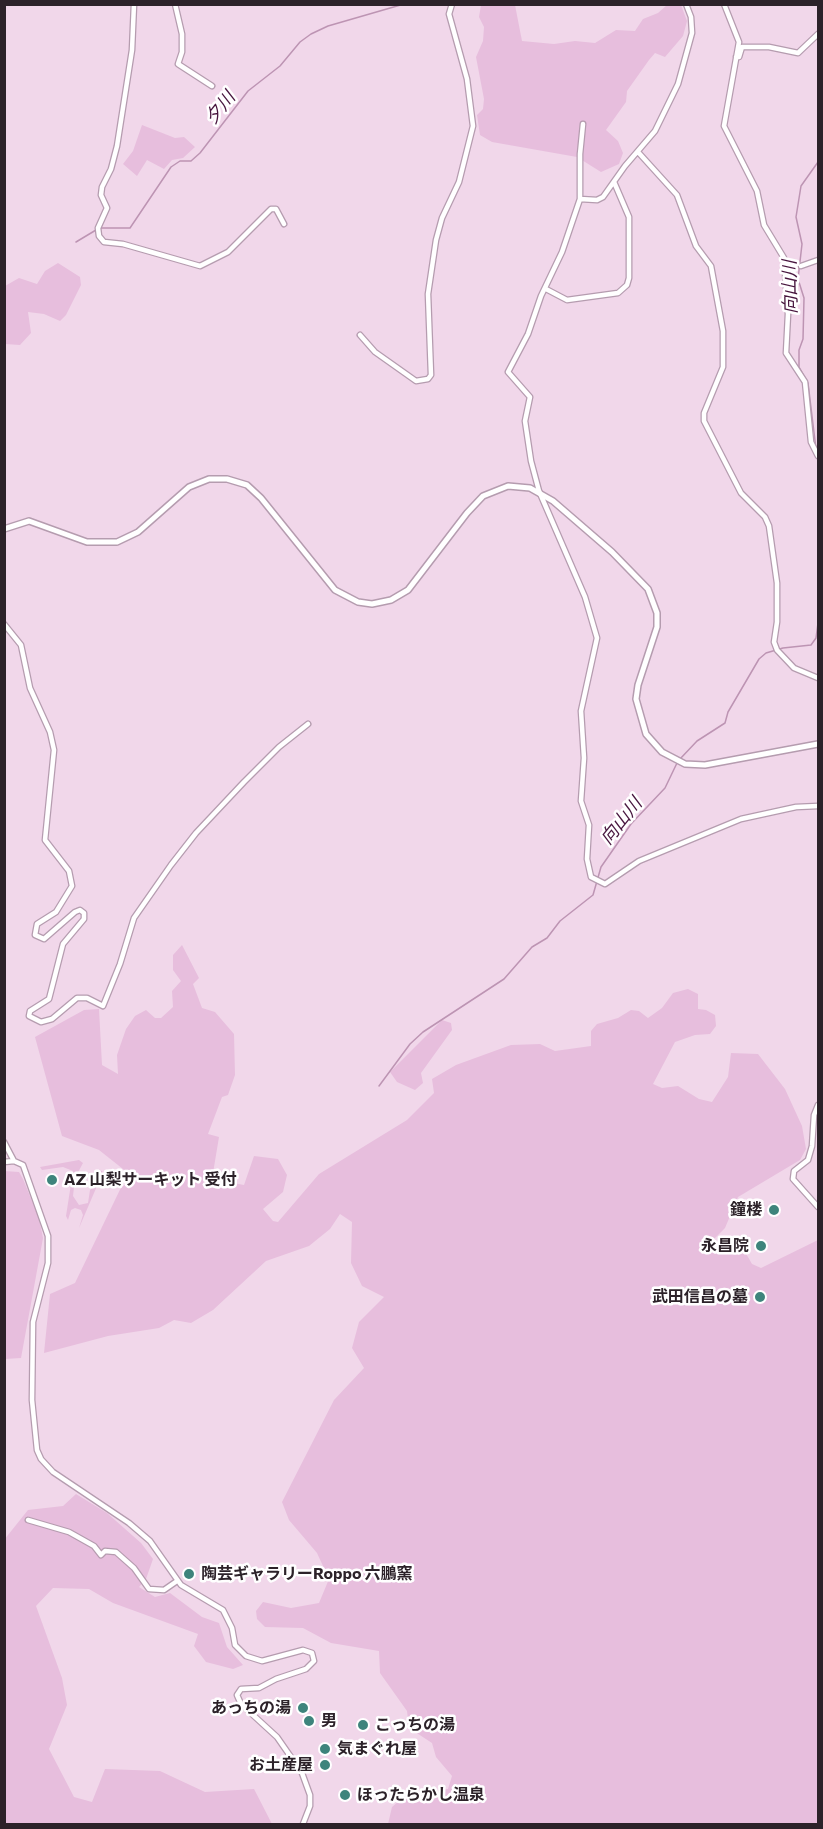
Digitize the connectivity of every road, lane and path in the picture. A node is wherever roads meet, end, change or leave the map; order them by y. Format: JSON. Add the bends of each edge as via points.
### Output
{"nodes":[{"id":1,"x":134,"y":4,"type":"edge"},
{"id":2,"x":175,"y":4,"type":"edge"},
{"id":3,"x":452,"y":4,"type":"edge"},
{"id":4,"x":686,"y":4,"type":"edge"},
{"id":5,"x":724,"y":4,"type":"edge"},
{"id":6,"x":819,"y":34,"type":"edge"},
{"id":7,"x":736,"y":57,"type":"junction"},
{"id":8,"x":212,"y":86,"type":"dead end"},
{"id":9,"x":583,"y":124,"type":"dead end"},
{"id":10,"x":638,"y":152,"type":"junction"},
{"id":11,"x":614,"y":182,"type":"junction"},
{"id":12,"x":580,"y":199,"type":"junction"},
{"id":13,"x":284,"y":224,"type":"dead end"},
{"id":14,"x":819,"y":260,"type":"edge"},
{"id":15,"x":801,"y":266,"type":"dead end"},
{"id":16,"x":546,"y":289,"type":"junction"},
{"id":17,"x":360,"y":335,"type":"dead end"},
{"id":18,"x":819,"y":456,"type":"edge"},
{"id":19,"x":539,"y":491,"type":"junction"},
{"id":20,"x":4,"y":529,"type":"edge"},
{"id":21,"x":4,"y":624,"type":"edge"},
{"id":22,"x":819,"y":678,"type":"edge"},
{"id":23,"x":308,"y":724,"type":"dead end"},
{"id":24,"x":819,"y":744,"type":"edge"},
{"id":25,"x":819,"y":806,"type":"edge"},
{"id":26,"x":819,"y":1105,"type":"edge"},
{"id":27,"x":4,"y":1142,"type":"edge"},
{"id":28,"x":14,"y":1161,"type":"junction"},
{"id":29,"x":4,"y":1162,"type":"edge"},
{"id":30,"x":819,"y":1207,"type":"edge"},
{"id":31,"x":28,"y":1520,"type":"dead end"},
{"id":32,"x":177,"y":1581,"type":"junction"},
{"id":33,"x":303,"y":1824,"type":"edge"}],
"edges":[{"from":1,"to":13,"type":"street","via":[[132,50],[117,146],[102,187],[106,213],[98,228],[99,236],[104,242],[200,266],[228,252],[271,209],[276,209]]},
{"from":2,"to":8,"type":"street","via":[[183,52],[178,64]]},
{"from":3,"to":17,"type":"street","via":[[448,14],[467,79],[473,126],[459,182],[442,218],[431,271],[431,375],[416,381],[375,352]]},
{"from":4,"to":10,"type":"street","via":[[692,33],[686,62],[655,131]]},
{"from":5,"to":7,"type":"street","via":[[737,36]]},
{"from":6,"to":7,"type":"street","via":[[798,53],[742,47],[740,57]]},
{"from":7,"to":18,"type":"street","via":[[724,126],[757,190],[764,225],[784,258],[786,353],[805,382],[811,442]]},
{"from":9,"to":12,"type":"street"},
{"from":10,"to":11,"type":"street"},
{"from":10,"to":22,"type":"street","via":[[677,195],[696,246],[711,266],[723,331],[723,367],[704,421],[741,493],[769,525],[777,583],[777,650],[794,668]]},
{"from":11,"to":12,"type":"street","via":[[603,198]]},
{"from":11,"to":16,"type":"street","via":[[629,217],[627,285],[618,293],[567,300]]},
{"from":12,"to":16,"type":"street"},
{"from":14,"to":15,"type":"street"},
{"from":16,"to":19,"type":"street","via":[[508,372],[530,397],[525,421]]},
{"from":19,"to":20,"type":"street","via":[[508,486],[483,496],[408,590],[391,600],[372,604],[358,602],[335,590],[261,498],[247,485],[227,479],[209,479],[189,487],[138,532],[117,542],[87,542],[29,521]]},
{"from":19,"to":24,"type":"street","via":[[612,552],[648,589],[657,613],[657,627],[638,685],[638,710],[653,743],[685,764],[726,762]]},
{"from":19,"to":25,"type":"street","via":[[585,597],[597,638],[581,711],[581,801],[589,825],[588,859],[594,880],[609,883],[639,861],[741,819]]},
{"from":21,"to":23,"type":"street","via":[[21,645],[30,688],[50,732],[54,750],[45,840],[69,871],[72,886],[56,912],[37,924],[35,935],[44,939],[75,912],[84,913],[84,919],[63,944],[49,999],[30,1011],[29,1016],[41,1022],[52,1019],[77,998],[103,1006],[134,918],[165,873],[244,782]]},
{"from":26,"to":30,"type":"street","via":[[814,1114],[808,1160],[794,1171],[793,1179]]},
{"from":27,"to":28,"type":"street"},
{"from":28,"to":29,"type":"street"},
{"from":28,"to":32,"type":"street","via":[[23,1165],[48,1236],[48,1263],[33,1322],[32,1400],[37,1450],[53,1472],[150,1541]]},
{"from":31,"to":32,"type":"street","via":[[69,1532],[94,1546],[101,1555],[105,1551],[116,1552],[149,1589],[164,1590]]},
{"from":32,"to":33,"type":"street","via":[[223,1610],[235,1645],[246,1656],[262,1661],[303,1650],[312,1653],[315,1660],[306,1669],[259,1688],[241,1689],[237,1695],[241,1704],[278,1737],[302,1773],[310,1795]]}]}
